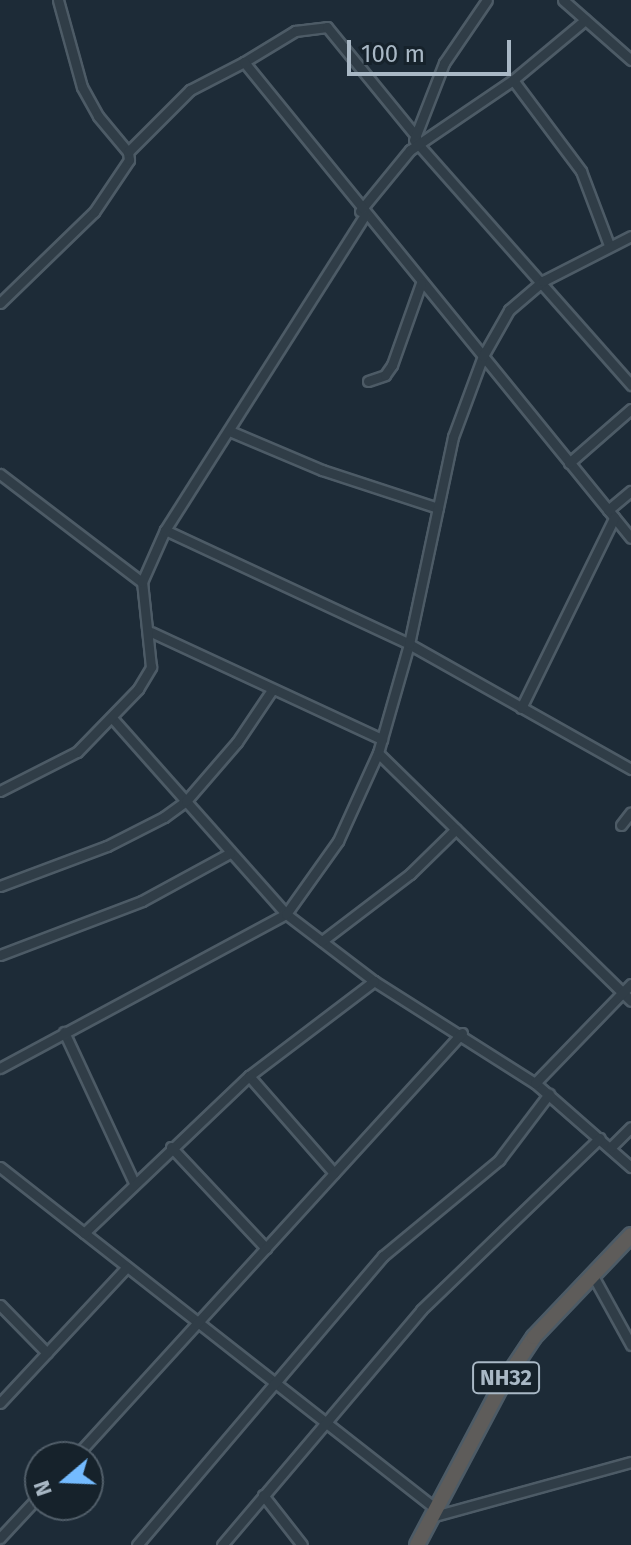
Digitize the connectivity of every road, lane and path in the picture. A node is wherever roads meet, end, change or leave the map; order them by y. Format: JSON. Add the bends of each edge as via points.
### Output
{"nodes":[{"id":1,"x":58,"y":0,"type":"edge"},
{"id":2,"x":487,"y":0,"type":"edge"},
{"id":3,"x":563,"y":0,"type":"edge"},
{"id":4,"x":585,"y":20,"type":"junction"},
{"id":5,"x":631,"y":60,"type":"edge"},
{"id":6,"x":244,"y":62,"type":"junction"},
{"id":7,"x":513,"y":80,"type":"junction"},
{"id":8,"x":415,"y":143,"type":"junction"},
{"id":9,"x":128,"y":152,"type":"junction"},
{"id":10,"x":362,"y":213,"type":"junction"},
{"id":11,"x":631,"y":236,"type":"edge"},
{"id":12,"x":609,"y":245,"type":"junction"},
{"id":13,"x":543,"y":281,"type":"junction"},
{"id":14,"x":421,"y":283,"type":"junction"},
{"id":15,"x":0,"y":303,"type":"edge"},
{"id":16,"x":483,"y":356,"type":"junction"},
{"id":17,"x":368,"y":381,"type":"dead end"},
{"id":18,"x":631,"y":385,"type":"edge"},
{"id":19,"x":631,"y":409,"type":"edge"},
{"id":20,"x":232,"y":432,"type":"junction"},
{"id":21,"x":569,"y":463,"type":"junction"},
{"id":22,"x":3,"y":482,"type":"edge"},
{"id":23,"x":631,"y":491,"type":"edge"},
{"id":24,"x":438,"y":508,"type":"junction"},
{"id":25,"x":611,"y":514,"type":"junction"},
{"id":26,"x":165,"y":530,"type":"junction"},
{"id":27,"x":631,"y":538,"type":"edge"},
{"id":28,"x":142,"y":582,"type":"junction"},
{"id":29,"x":151,"y":632,"type":"junction"},
{"id":30,"x":409,"y":644,"type":"junction"},
{"id":31,"x":272,"y":690,"type":"junction"},
{"id":32,"x":521,"y":708,"type":"junction"},
{"id":33,"x":113,"y":719,"type":"junction"},
{"id":34,"x":382,"y":739,"type":"junction"},
{"id":35,"x":378,"y":753,"type":"junction"},
{"id":36,"x":631,"y":769,"type":"edge"},
{"id":37,"x":0,"y":791,"type":"edge"},
{"id":38,"x":186,"y":801,"type":"junction"},
{"id":39,"x":631,"y":812,"type":"edge"},
{"id":40,"x":621,"y":825,"type":"dead end"},
{"id":41,"x":456,"y":829,"type":"junction"},
{"id":42,"x":230,"y":853,"type":"junction"},
{"id":43,"x":0,"y":886,"type":"edge"},
{"id":44,"x":286,"y":914,"type":"junction"},
{"id":45,"x":322,"y":941,"type":"junction"},
{"id":46,"x":0,"y":955,"type":"edge"},
{"id":47,"x":374,"y":981,"type":"junction"},
{"id":48,"x":627,"y":988,"type":"edge"},
{"id":49,"x":631,"y":1001,"type":"edge"},
{"id":50,"x":64,"y":1032,"type":"junction"},
{"id":51,"x":462,"y":1033,"type":"junction"},
{"id":52,"x":0,"y":1068,"type":"edge"},
{"id":53,"x":249,"y":1076,"type":"junction"},
{"id":54,"x":535,"y":1083,"type":"junction"},
{"id":55,"x":549,"y":1094,"type":"junction"},
{"id":56,"x":631,"y":1127,"type":"edge"},
{"id":57,"x":600,"y":1138,"type":"junction"},
{"id":58,"x":171,"y":1147,"type":"junction"},
{"id":59,"x":611,"y":1147,"type":"junction"},
{"id":60,"x":0,"y":1167,"type":"edge"},
{"id":61,"x":631,"y":1167,"type":"edge"},
{"id":62,"x":334,"y":1173,"type":"junction"},
{"id":63,"x":134,"y":1183,"type":"junction"},
{"id":64,"x":84,"y":1233,"type":"junction"},
{"id":65,"x":631,"y":1235,"type":"edge"},
{"id":66,"x":266,"y":1248,"type":"junction"},
{"id":67,"x":127,"y":1267,"type":"junction"},
{"id":68,"x":592,"y":1274,"type":"junction"},
{"id":69,"x":0,"y":1305,"type":"edge"},
{"id":70,"x":199,"y":1323,"type":"junction"},
{"id":71,"x":631,"y":1345,"type":"edge"},
{"id":72,"x":47,"y":1353,"type":"junction"},
{"id":73,"x":275,"y":1382,"type":"junction"},
{"id":74,"x":0,"y":1403,"type":"edge"},
{"id":75,"x":325,"y":1421,"type":"junction"},
{"id":76,"x":90,"y":1441,"type":"edge"},
{"id":77,"x":631,"y":1462,"type":"edge"},
{"id":78,"x":263,"y":1495,"type":"junction"},
{"id":79,"x":24,"y":1512,"type":"edge"},
{"id":80,"x":434,"y":1513,"type":"junction"},
{"id":81,"x":0,"y":1538,"type":"edge"},
{"id":82,"x":137,"y":1545,"type":"edge"},
{"id":83,"x":222,"y":1545,"type":"edge"},
{"id":84,"x":302,"y":1545,"type":"edge"},
{"id":85,"x":417,"y":1545,"type":"edge"}],
"edges":[{"from":1,"to":9,"type":"street","via":[[82,87]]},
{"from":2,"to":8,"type":"street","via":[[444,63]]},
{"from":3,"to":4,"type":"street"},
{"from":4,"to":5,"type":"street"},
{"from":4,"to":7,"type":"street"},
{"from":6,"to":8,"type":"street","via":[[295,31],[327,27]]},
{"from":6,"to":9,"type":"street","via":[[190,90]]},
{"from":6,"to":10,"type":"street"},
{"from":7,"to":8,"type":"street"},
{"from":7,"to":12,"type":"street","via":[[581,171]]},
{"from":8,"to":10,"type":"street"},
{"from":8,"to":13,"type":"street"},
{"from":9,"to":15,"type":"street","via":[[129,160],[94,212]]},
{"from":10,"to":14,"type":"street"},
{"from":10,"to":20,"type":"street"},
{"from":11,"to":12,"type":"street"},
{"from":12,"to":13,"type":"street"},
{"from":13,"to":16,"type":"street","via":[[509,310]]},
{"from":13,"to":18,"type":"street"},
{"from":14,"to":16,"type":"street"},
{"from":14,"to":17,"type":"street","via":[[392,365],[385,375]]},
{"from":16,"to":21,"type":"street"},
{"from":16,"to":24,"type":"street","via":[[453,437]]},
{"from":19,"to":21,"type":"street"},
{"from":20,"to":24,"type":"street","via":[[322,470]]},
{"from":20,"to":26,"type":"street"},
{"from":21,"to":25,"type":"street"},
{"from":22,"to":28,"type":"street"},
{"from":23,"to":25,"type":"street"},
{"from":24,"to":30,"type":"street"},
{"from":25,"to":27,"type":"street"},
{"from":25,"to":32,"type":"street"},
{"from":26,"to":28,"type":"street"},
{"from":26,"to":30,"type":"street"},
{"from":28,"to":29,"type":"street"},
{"from":29,"to":31,"type":"street"},
{"from":29,"to":33,"type":"street","via":[[151,667]]},
{"from":30,"to":32,"type":"street"},
{"from":30,"to":34,"type":"street"},
{"from":31,"to":34,"type":"street"},
{"from":31,"to":38,"type":"street","via":[[237,742]]},
{"from":32,"to":36,"type":"street"},
{"from":33,"to":37,"type":"street","via":[[77,752]]},
{"from":33,"to":38,"type":"street"},
{"from":34,"to":35,"type":"street"},
{"from":35,"to":41,"type":"street"},
{"from":35,"to":44,"type":"street","via":[[338,841]]},
{"from":38,"to":42,"type":"street"},
{"from":38,"to":43,"type":"street","via":[[107,846]]},
{"from":39,"to":40,"type":"street"},
{"from":41,"to":45,"type":"street","via":[[410,874]]},
{"from":41,"to":48,"type":"street"},
{"from":42,"to":44,"type":"street"},
{"from":42,"to":46,"type":"street","via":[[142,901]]},
{"from":44,"to":45,"type":"street"},
{"from":44,"to":50,"type":"street"},
{"from":45,"to":47,"type":"street"},
{"from":47,"to":51,"type":"street"},
{"from":47,"to":53,"type":"street"},
{"from":48,"to":49,"type":"street"},
{"from":48,"to":54,"type":"street"},
{"from":50,"to":52,"type":"street"},
{"from":50,"to":63,"type":"street"},
{"from":51,"to":54,"type":"street"},
{"from":51,"to":62,"type":"street"},
{"from":53,"to":58,"type":"street"},
{"from":53,"to":62,"type":"street"},
{"from":54,"to":55,"type":"street"},
{"from":55,"to":57,"type":"street"},
{"from":55,"to":73,"type":"street","via":[[499,1160],[383,1256]]},
{"from":56,"to":59,"type":"street"},
{"from":57,"to":59,"type":"street"},
{"from":57,"to":75,"type":"street","via":[[421,1310]]},
{"from":58,"to":63,"type":"street"},
{"from":58,"to":66,"type":"street"},
{"from":59,"to":61,"type":"street"},
{"from":60,"to":64,"type":"street"},
{"from":62,"to":66,"type":"street"},
{"from":63,"to":64,"type":"street"},
{"from":64,"to":67,"type":"street"},
{"from":65,"to":68,"type":"highway","number":"NH32"},
{"from":66,"to":70,"type":"street"},
{"from":67,"to":70,"type":"street"},
{"from":67,"to":72,"type":"street"},
{"from":68,"to":71,"type":"street"},
{"from":68,"to":80,"type":"highway","number":"NH32","via":[[534,1337],[500,1388]]},
{"from":69,"to":72,"type":"street"},
{"from":70,"to":73,"type":"street"},
{"from":70,"to":76,"type":"street"},
{"from":72,"to":74,"type":"street"},
{"from":73,"to":75,"type":"street"},
{"from":73,"to":82,"type":"street"},
{"from":75,"to":78,"type":"street"},
{"from":75,"to":80,"type":"street"},
{"from":77,"to":80,"type":"street"},
{"from":78,"to":83,"type":"street"},
{"from":78,"to":84,"type":"street"},
{"from":79,"to":81,"type":"street"},
{"from":80,"to":85,"type":"highway","number":"NH32"}]}
